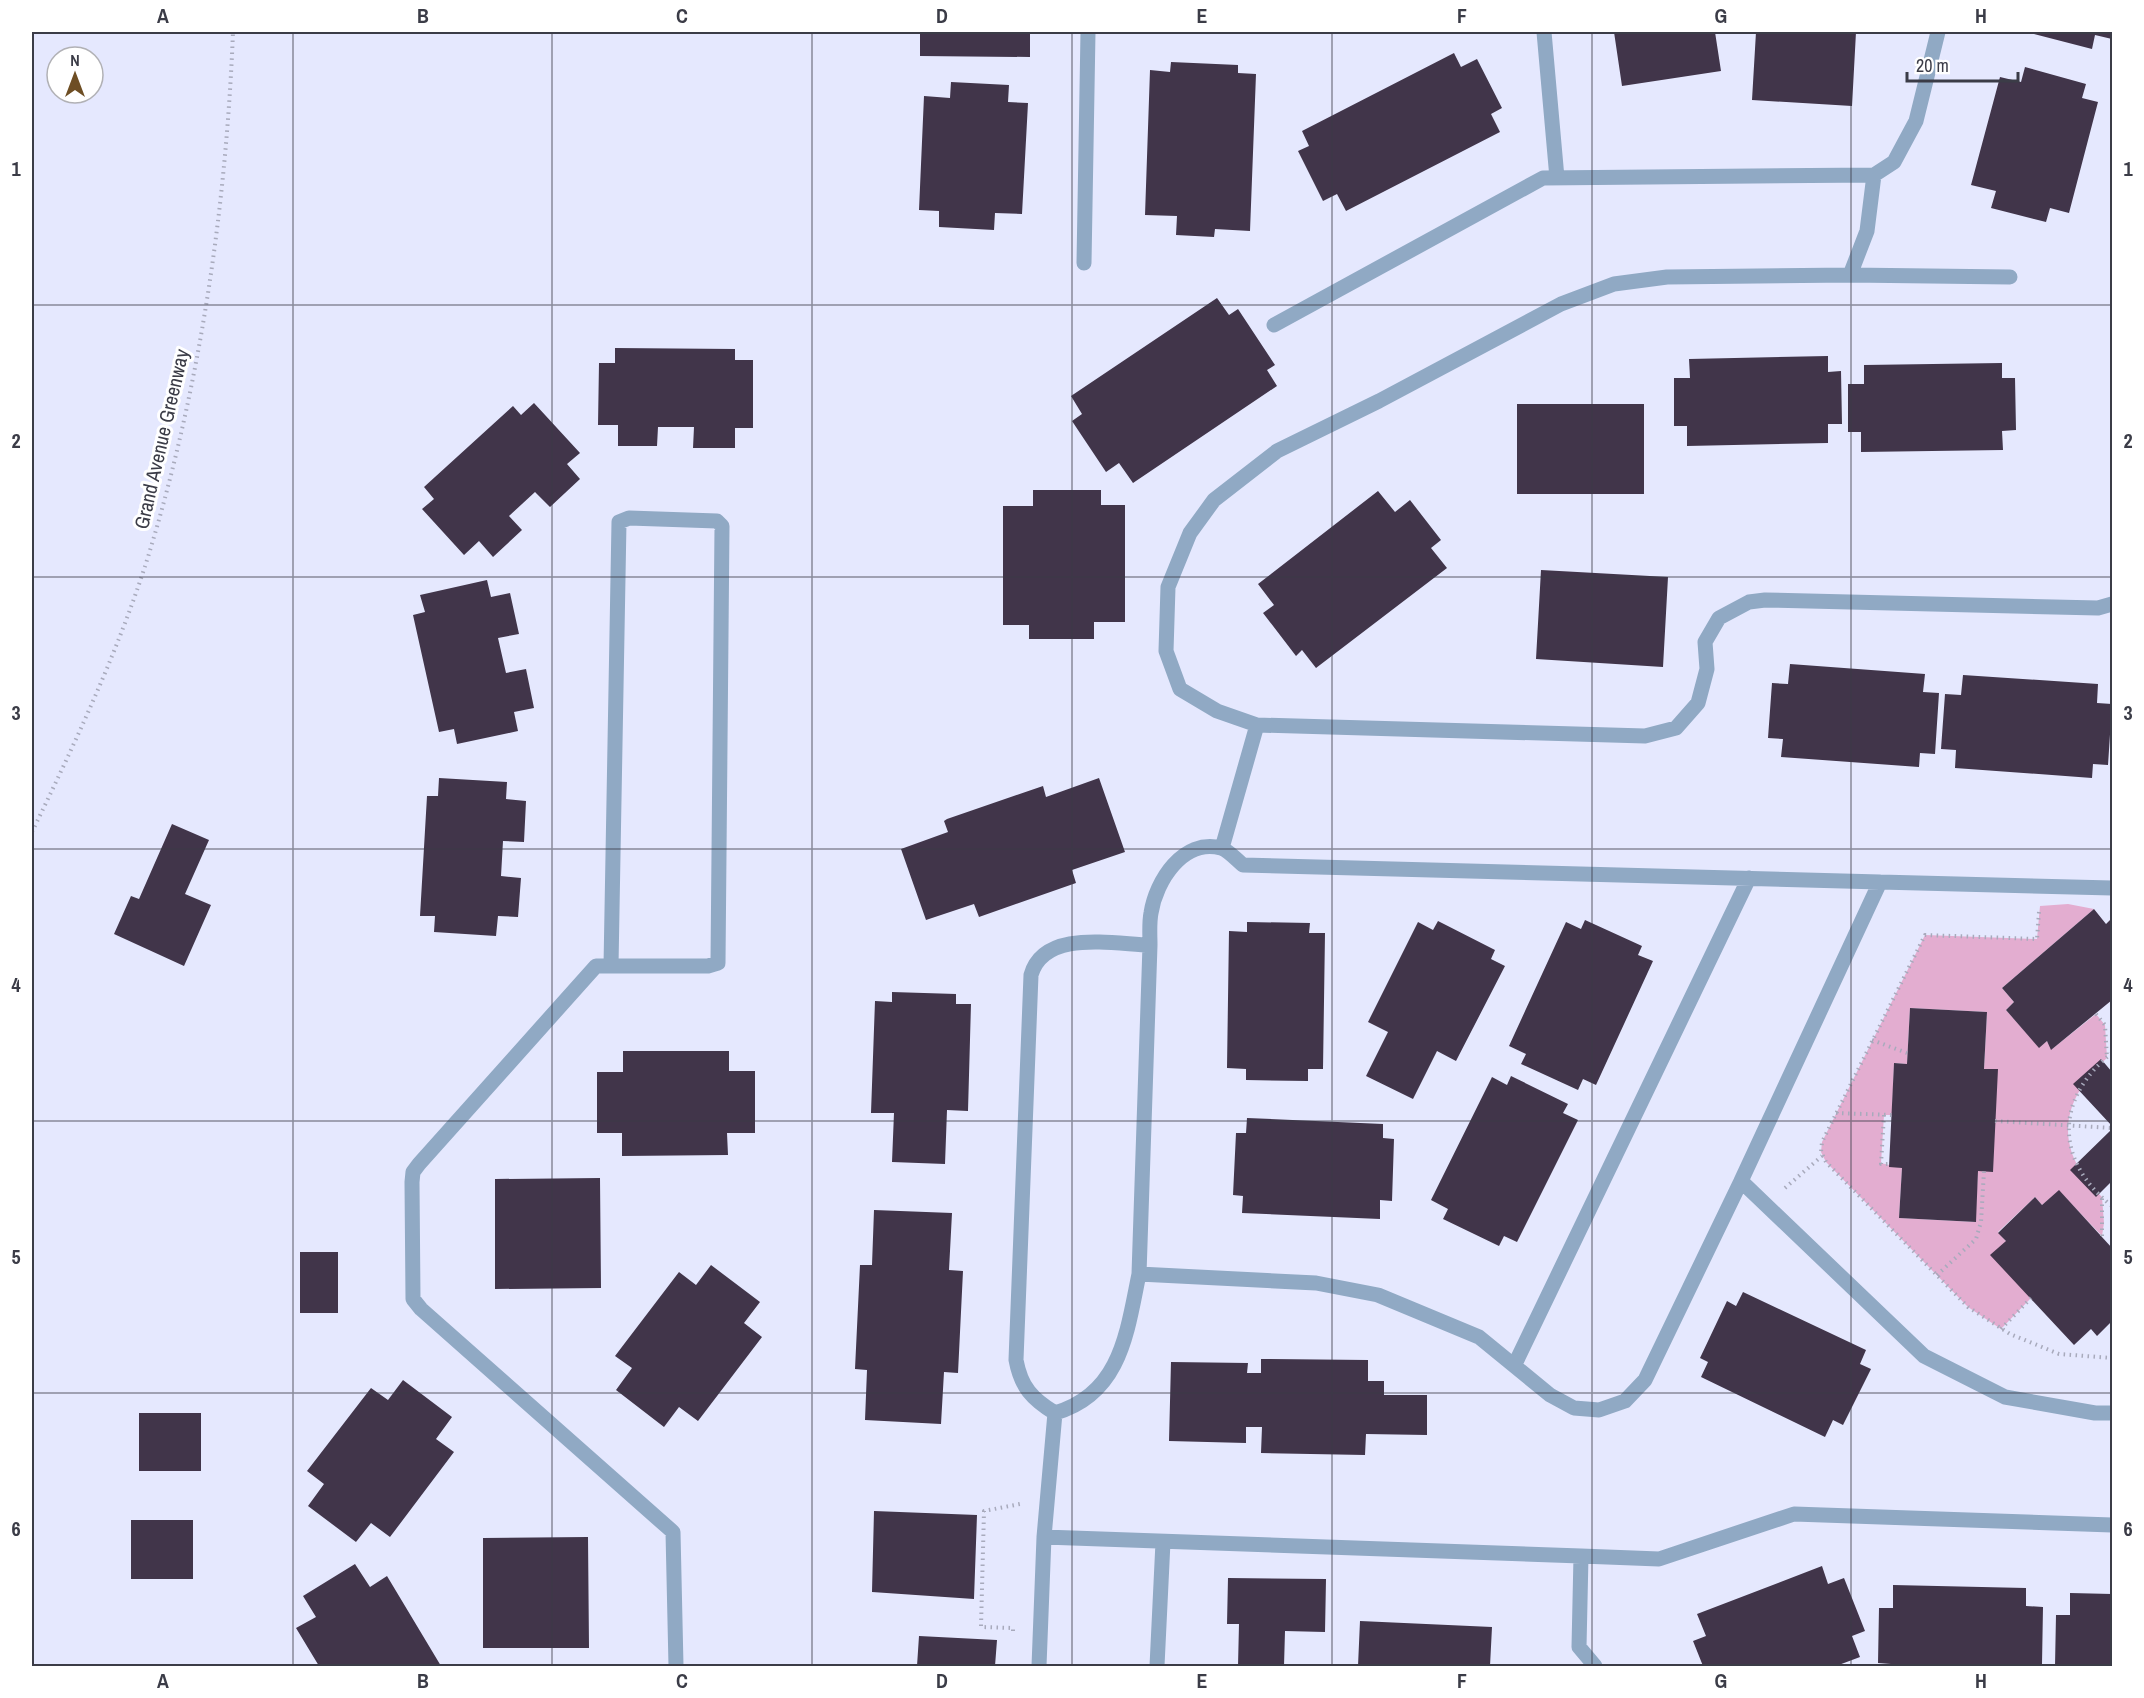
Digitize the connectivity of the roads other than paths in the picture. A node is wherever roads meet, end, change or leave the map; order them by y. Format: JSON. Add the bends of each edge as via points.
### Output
{"nodes":[{"id":1,"x":1088,"y":32,"type":"edge"},
{"id":2,"x":1544,"y":32,"type":"edge"},
{"id":3,"x":1938,"y":32,"type":"edge"},
{"id":4,"x":1874,"y":175,"type":"junction"},
{"id":5,"x":1557,"y":178,"type":"junction"},
{"id":6,"x":1084,"y":263,"type":"dead end"},
{"id":7,"x":1850,"y":274,"type":"junction"},
{"id":8,"x":2010,"y":277,"type":"dead end"},
{"id":9,"x":1274,"y":325,"type":"dead end"},
{"id":10,"x":2112,"y":604,"type":"edge"},
{"id":11,"x":1257,"y":725,"type":"junction"},
{"id":12,"x":1222,"y":848,"type":"junction"},
{"id":13,"x":1749,"y":878,"type":"junction"},
{"id":14,"x":1880,"y":882,"type":"junction"},
{"id":15,"x":2112,"y":888,"type":"edge"},
{"id":16,"x":1150,"y":945,"type":"junction"},
{"id":17,"x":611,"y":966,"type":"junction"},
{"id":18,"x":1741,"y":1181,"type":"junction"},
{"id":19,"x":1140,"y":1274,"type":"junction"},
{"id":20,"x":1515,"y":1364,"type":"junction"},
{"id":21,"x":1055,"y":1413,"type":"junction"},
{"id":22,"x":2112,"y":1413,"type":"edge"},
{"id":23,"x":2112,"y":1525,"type":"edge"},
{"id":24,"x":1044,"y":1537,"type":"junction"},
{"id":25,"x":1162,"y":1542,"type":"junction"},
{"id":26,"x":1581,"y":1556,"type":"junction"},
{"id":27,"x":675,"y":1666,"type":"edge"},
{"id":28,"x":1039,"y":1666,"type":"edge"},
{"id":29,"x":1157,"y":1666,"type":"edge"},
{"id":30,"x":1595,"y":1666,"type":"edge"}],
"edges":[{"from":1,"to":6,"type":"lane"},
{"from":2,"to":5,"type":"lane"},
{"from":3,"to":4,"type":"lane","via":[[1916,121],[1894,162]]},
{"from":4,"to":5,"type":"lane"},
{"from":4,"to":7,"type":"lane","via":[[1867,231]]},
{"from":5,"to":9,"type":"lane","via":[[1543,178]]},
{"from":7,"to":8,"type":"lane"},
{"from":7,"to":11,"type":"lane","via":[[1667,277],[1614,285],[1561,304],[1277,451],[1214,500],[1190,533],[1168,587],[1166,651],[1180,689],[1217,711]]},
{"from":10,"to":11,"type":"lane","via":[[2097,608],[1749,602],[1719,618],[1705,642],[1707,669],[1698,703],[1676,728],[1644,736]]},
{"from":11,"to":12,"type":"lane"},
{"from":12,"to":13,"type":"lane","via":[[1243,865]]},
{"from":12,"to":16,"type":"lane","via":[[1197,848],[1165,874],[1150,913]]},
{"from":13,"to":14,"type":"lane"},
{"from":13,"to":20,"type":"lane"},
{"from":14,"to":15,"type":"lane"},
{"from":14,"to":18,"type":"lane"},
{"from":16,"to":19,"type":"lane"},
{"from":16,"to":21,"type":"lane","via":[[1055,947],[1038,959],[1031,975],[1016,1360],[1028,1394]]},
{"from":17,"to":17,"type":"lane","via":[[718,963],[722,526],[717,521],[629,518],[619,522]]},
{"from":17,"to":27,"type":"lane","via":[[596,966],[413,1172],[411,1287],[413,1299],[421,1309],[673,1532]]},
{"from":18,"to":20,"type":"lane","via":[[1645,1380],[1625,1401],[1599,1410],[1574,1408],[1550,1395]]},
{"from":18,"to":22,"type":"lane","via":[[1924,1356],[2005,1397]]},
{"from":19,"to":20,"type":"lane","via":[[1316,1283],[1378,1295],[1479,1337]]},
{"from":19,"to":21,"type":"lane","via":[[1123,1341],[1104,1383],[1090,1398]]},
{"from":21,"to":24,"type":"lane"},
{"from":23,"to":26,"type":"lane","via":[[1794,1514],[1659,1559]]},
{"from":24,"to":25,"type":"lane"},
{"from":24,"to":28,"type":"lane"},
{"from":25,"to":26,"type":"lane"},
{"from":25,"to":29,"type":"lane"},
{"from":26,"to":30,"type":"lane","via":[[1579,1647]]}]}
